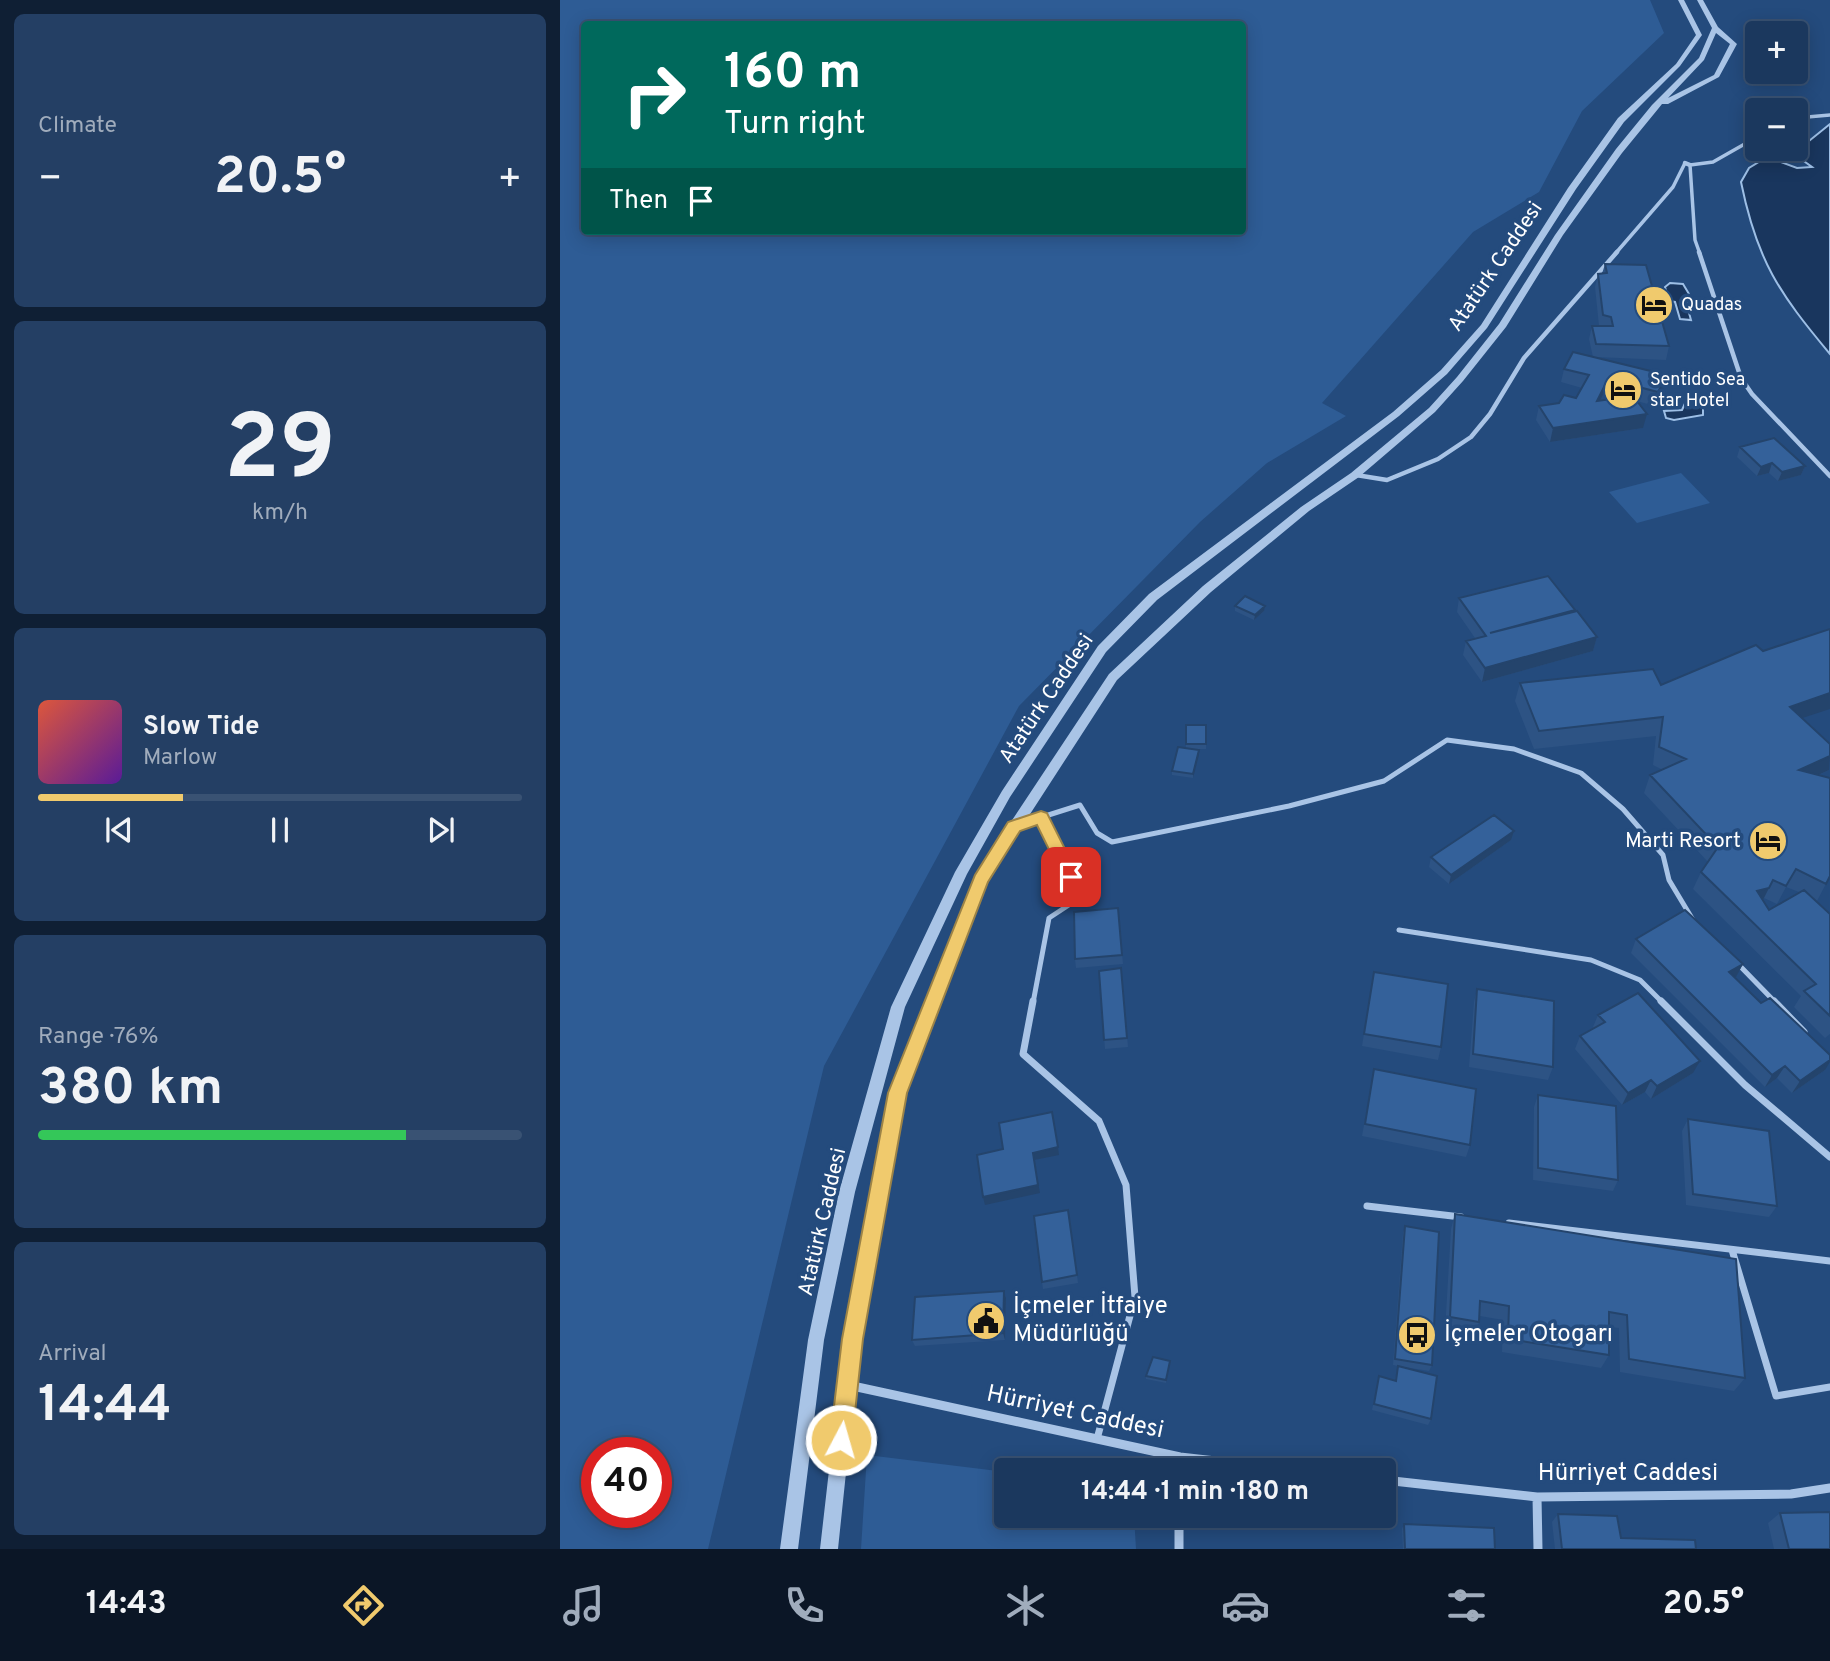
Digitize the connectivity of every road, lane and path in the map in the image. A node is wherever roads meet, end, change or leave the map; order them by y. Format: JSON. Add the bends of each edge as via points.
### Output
{"nodes":[{"id":1,"x":1681,"y":0,"type":"edge"},
{"id":2,"x":1700,"y":0,"type":"edge"},
{"id":3,"x":1716,"y":28,"type":"junction"},
{"id":4,"x":1656,"y":107,"type":"junction"},
{"id":5,"x":1830,"y":115,"type":"edge"},
{"id":6,"x":1808,"y":117,"type":"edge"},
{"id":7,"x":1745,"y":144,"type":"edge"},
{"id":8,"x":1688,"y":164,"type":"junction"},
{"id":9,"x":1355,"y":475,"type":"junction"},
{"id":10,"x":1830,"y":476,"type":"edge"},
{"id":11,"x":1041,"y":817,"type":"junction"},
{"id":12,"x":1014,"y":827,"type":"junction"},
{"id":13,"x":1399,"y":930,"type":"dead end"},
{"id":14,"x":1703,"y":930,"type":"edge"},
{"id":15,"x":1731,"y":957,"type":"edge"},
{"id":16,"x":1810,"y":1040,"type":"edge"},
{"id":17,"x":1830,"y":1157,"type":"edge"},
{"id":18,"x":1367,"y":1206,"type":"dead end"},
{"id":19,"x":1475,"y":1219,"type":"edge"},
{"id":20,"x":1502,"y":1222,"type":"edge"},
{"id":21,"x":1732,"y":1250,"type":"junction"},
{"id":22,"x":1830,"y":1261,"type":"edge"},
{"id":23,"x":847,"y":1385,"type":"junction"},
{"id":24,"x":1830,"y":1387,"type":"edge"},
{"id":25,"x":1097,"y":1439,"type":"junction"},
{"id":26,"x":1180,"y":1457,"type":"joint"},
{"id":27,"x":1189,"y":1458,"type":"edge"},
{"id":28,"x":1396,"y":1481,"type":"edge"},
{"id":29,"x":1830,"y":1488,"type":"edge"},
{"id":30,"x":1537,"y":1497,"type":"junction"},
{"id":31,"x":1179,"y":1528,"type":"edge"},
{"id":32,"x":789,"y":1549,"type":"edge"},
{"id":33,"x":829,"y":1549,"type":"edge"},
{"id":34,"x":1179,"y":1549,"type":"edge"},
{"id":35,"x":1538,"y":1549,"type":"edge"}],
"edges":[{"from":1,"to":32,"type":"street","name":"Atatürk Caddesi","via":[[1699,34],[1678,65],[1621,120],[1484,326],[1444,372],[1396,414],[1153,597],[1102,649],[1006,794],[961,872],[898,1007],[847,1192],[816,1340]]},
{"from":2,"to":3,"type":"street"},
{"from":3,"to":4,"type":"street","name":"Atatürk Caddesi","via":[[1702,59]]},
{"from":3,"to":4,"type":"street","via":[[1734,44],[1717,76]]},
{"from":4,"to":9,"type":"street","name":"Atatürk Caddesi","via":[[1619,151],[1503,325],[1460,380]]},
{"from":5,"to":6,"type":"street"},
{"from":7,"to":8,"type":"street","via":[[1713,162]]},
{"from":8,"to":9,"type":"lane","via":[[1524,359],[1471,437],[1438,459],[1387,481]]},
{"from":8,"to":10,"type":"street","via":[[1695,240],[1741,378]]},
{"from":9,"to":12,"type":"street","name":"Atatürk Caddesi","via":[[1305,509],[1207,589],[1114,677]]},
{"from":11,"to":12,"type":"lane"},
{"from":11,"to":14,"type":"lane","via":[[1080,804],[1097,833],[1112,842],[1289,806],[1384,781],[1447,740],[1514,748],[1581,773],[1623,809],[1663,855],[1668,880]]},
{"from":11,"to":25,"type":"lane","via":[[1081,897],[1049,918],[1023,1054],[1099,1121],[1126,1185],[1135,1297]]},
{"from":12,"to":23,"type":"street","name":"Atatürk Caddesi","via":[[981,880],[898,1093]]},
{"from":13,"to":17,"type":"lane","via":[[1591,960],[1640,980],[1745,1085]]},
{"from":15,"to":16,"type":"lane","via":[[1796,1020]]},
{"from":18,"to":19,"type":"lane"},
{"from":20,"to":21,"type":"lane"},
{"from":21,"to":22,"type":"lane"},
{"from":21,"to":24,"type":"lane","via":[[1776,1396]]},
{"from":23,"to":25,"type":"street","name":"Hürriyet Caddesi"},
{"from":23,"to":33,"type":"street","name":"Atatürk Caddesi"},
{"from":25,"to":26,"type":"street","name":"Hürriyet Caddesi"},
{"from":26,"to":27,"type":"street","name":"Hürriyet Caddesi"},
{"from":28,"to":30,"type":"street","name":"Hürriyet Caddesi"},
{"from":29,"to":30,"type":"street","name":"Hürriyet Caddesi","via":[[1791,1494]]},
{"from":30,"to":35,"type":"street"},
{"from":31,"to":34,"type":"street"}]}
